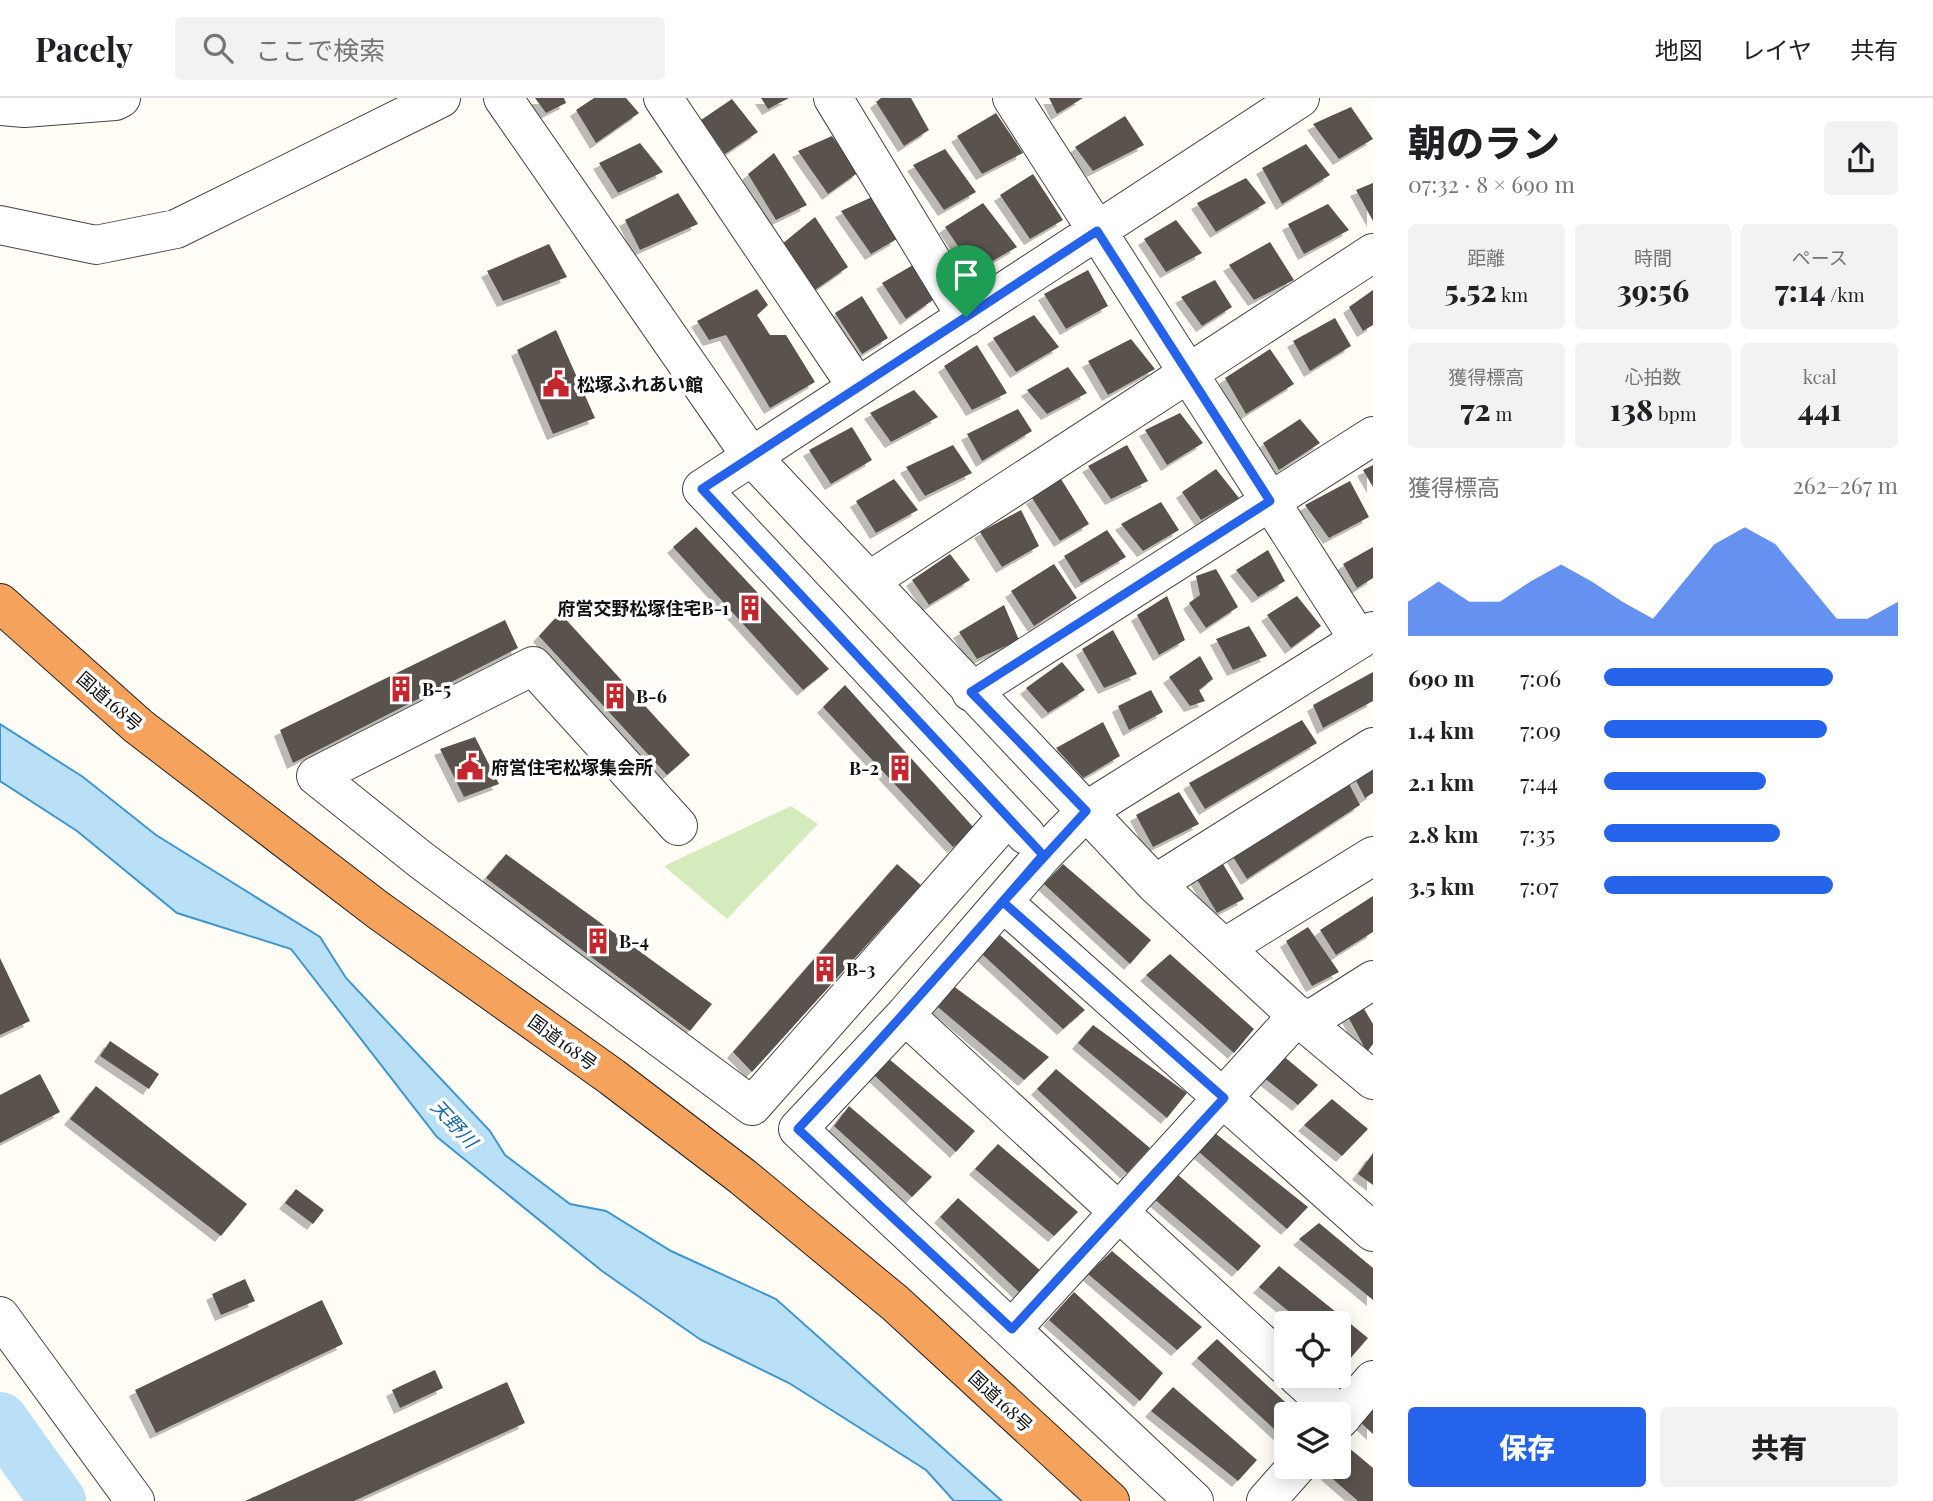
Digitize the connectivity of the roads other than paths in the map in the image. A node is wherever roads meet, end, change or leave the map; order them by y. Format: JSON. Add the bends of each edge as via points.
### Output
{"nodes":[{"id":1,"x":121,"y":98,"type":"edge"},
{"id":2,"x":441,"y":98,"type":"edge"},
{"id":3,"x":503,"y":98,"type":"edge"},
{"id":4,"x":663,"y":98,"type":"edge"},
{"id":5,"x":833,"y":98,"type":"edge"},
{"id":6,"x":1012,"y":98,"type":"edge"},
{"id":7,"x":1300,"y":98,"type":"edge"},
{"id":8,"x":0,"y":106,"type":"edge"},
{"id":9,"x":0,"y":225,"type":"edge"},
{"id":10,"x":1097,"y":231,"type":"junction"},
{"id":11,"x":1373,"y":253,"type":"edge"},
{"id":12,"x":966,"y":317,"type":"junction"},
{"id":13,"x":1188,"y":373,"type":"junction"},
{"id":14,"x":857,"y":387,"type":"junction"},
{"id":15,"x":1373,"y":436,"type":"edge"},
{"id":16,"x":751,"y":456,"type":"junction"},
{"id":17,"x":1270,"y":501,"type":"junction"},
{"id":18,"x":869,"y":581,"type":"junction"},
{"id":19,"x":0,"y":603,"type":"edge"},
{"id":20,"x":1366,"y":636,"type":"edge"},
{"id":21,"x":971,"y":692,"type":"junction"},
{"id":22,"x":1373,"y":747,"type":"edge"},
{"id":23,"x":1086,"y":811,"type":"junction"},
{"id":24,"x":1009,"y":816,"type":"junction"},
{"id":25,"x":678,"y":827,"type":"dead end"},
{"id":26,"x":1043,"y":855,"type":"junction"},
{"id":27,"x":1373,"y":856,"type":"edge"},
{"id":28,"x":1154,"y":884,"type":"junction"},
{"id":29,"x":1003,"y":902,"type":"junction"},
{"id":30,"x":1224,"y":948,"type":"junction"},
{"id":31,"x":1373,"y":980,"type":"edge"},
{"id":32,"x":905,"y":1015,"type":"junction"},
{"id":33,"x":1301,"y":1019,"type":"junction"},
{"id":34,"x":1373,"y":1080,"type":"edge"},
{"id":35,"x":1224,"y":1098,"type":"junction"},
{"id":36,"x":1119,"y":1212,"type":"junction"},
{"id":37,"x":1373,"y":1232,"type":"edge"},
{"id":38,"x":0,"y":1316,"type":"edge"},
{"id":39,"x":1012,"y":1329,"type":"junction"},
{"id":40,"x":1274,"y":1355,"type":"edge"},
{"id":41,"x":1373,"y":1380,"type":"edge"},
{"id":42,"x":1309,"y":1388,"type":"edge"},
{"id":43,"x":1324,"y":1402,"type":"edge"},
{"id":44,"x":1351,"y":1405,"type":"edge"},
{"id":45,"x":1285,"y":1479,"type":"edge"},
{"id":46,"x":135,"y":1501,"type":"edge"},
{"id":47,"x":1110,"y":1501,"type":"edge"},
{"id":48,"x":1194,"y":1501,"type":"edge"},
{"id":49,"x":1266,"y":1501,"type":"edge"}],
"edges":[{"from":1,"to":8,"type":"street","via":[[24,108]]},
{"from":2,"to":9,"type":"street","via":[[176,229],[96,245]]},
{"from":3,"to":16,"type":"street"},
{"from":4,"to":14,"type":"street"},
{"from":5,"to":12,"type":"street"},
{"from":6,"to":10,"type":"street"},
{"from":7,"to":10,"type":"street"},
{"from":10,"to":12,"type":"street"},
{"from":10,"to":13,"type":"street"},
{"from":11,"to":13,"type":"street"},
{"from":12,"to":14,"type":"street"},
{"from":13,"to":17,"type":"street"},
{"from":13,"to":18,"type":"street"},
{"from":14,"to":16,"type":"street"},
{"from":15,"to":17,"type":"street"},
{"from":16,"to":18,"type":"street"},
{"from":16,"to":24,"type":"street","via":[[702,489]]},
{"from":17,"to":20,"type":"street"},
{"from":17,"to":21,"type":"street"},
{"from":18,"to":21,"type":"street"},
{"from":19,"to":47,"type":"highway","name":"国道168号","via":[[138,726],[378,910],[743,1177],[895,1303]]},
{"from":20,"to":23,"type":"street"},
{"from":21,"to":23,"type":"street"},
{"from":22,"to":28,"type":"street"},
{"from":23,"to":26,"type":"street"},
{"from":23,"to":28,"type":"street"},
{"from":24,"to":25,"type":"street","via":[[752,1106],[421,860],[316,776],[533,666]]},
{"from":24,"to":26,"type":"street"},
{"from":26,"to":29,"type":"street"},
{"from":27,"to":30,"type":"street"},
{"from":28,"to":30,"type":"street"},
{"from":29,"to":32,"type":"street"},
{"from":29,"to":35,"type":"street"},
{"from":30,"to":33,"type":"street"},
{"from":31,"to":33,"type":"street"},
{"from":32,"to":36,"type":"street"},
{"from":32,"to":39,"type":"street","via":[[798,1129]]},
{"from":33,"to":34,"type":"street"},
{"from":33,"to":35,"type":"street"},
{"from":35,"to":36,"type":"street"},
{"from":35,"to":37,"type":"street"},
{"from":36,"to":39,"type":"street"},
{"from":36,"to":40,"type":"street"},
{"from":38,"to":46,"type":"street"},
{"from":39,"to":48,"type":"street"},
{"from":41,"to":44,"type":"street"},
{"from":42,"to":43,"type":"street"},
{"from":45,"to":49,"type":"street"}]}
